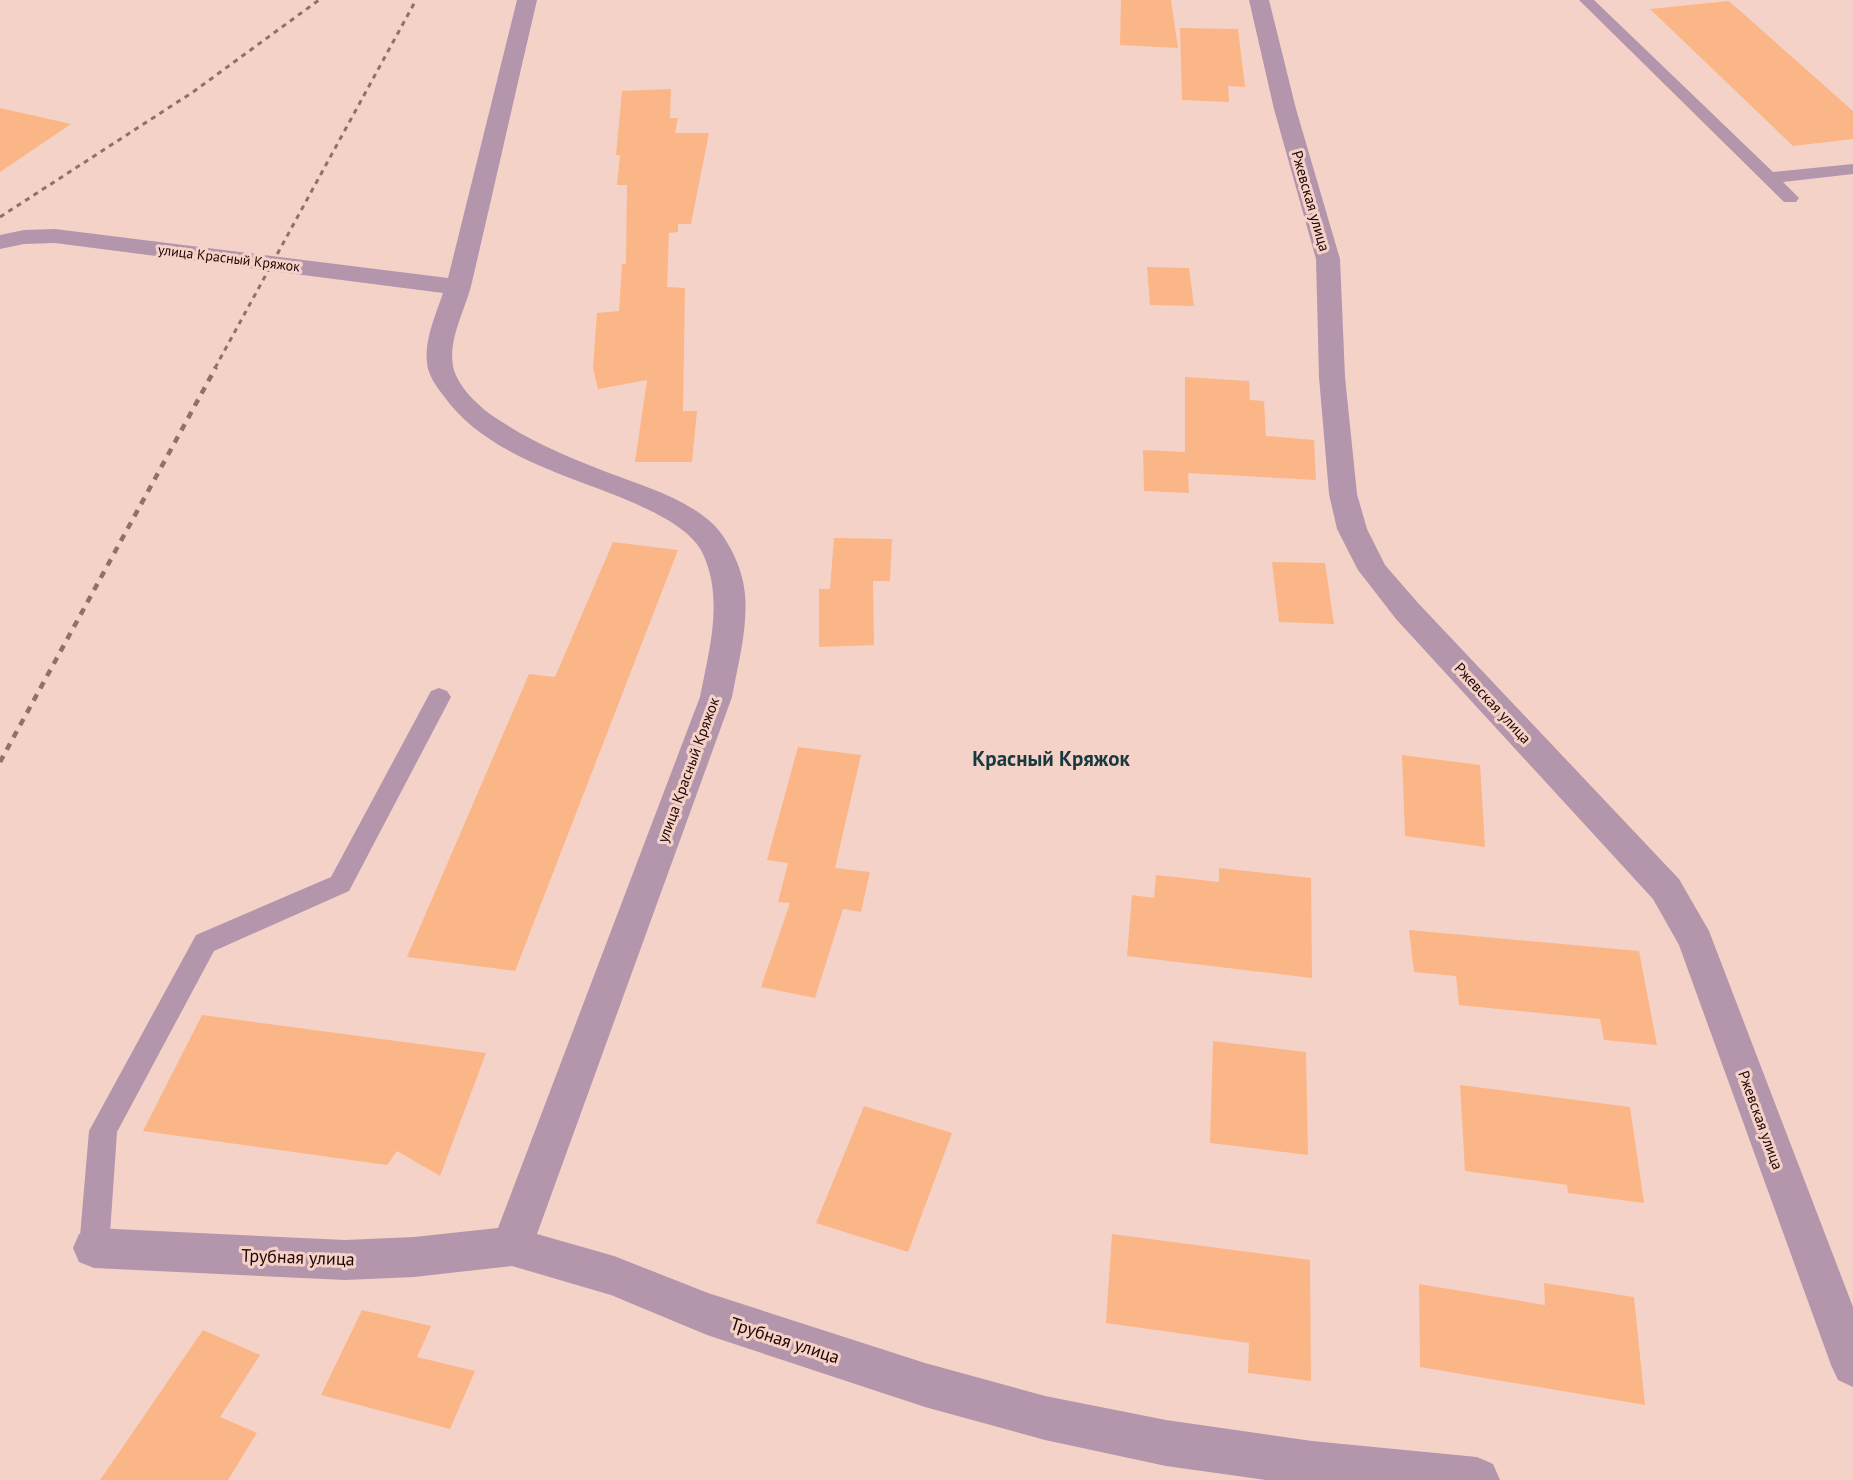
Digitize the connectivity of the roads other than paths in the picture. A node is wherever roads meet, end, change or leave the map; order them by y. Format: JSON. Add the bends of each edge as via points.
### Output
{"nodes":[{"id":1,"x":527,"y":0,"type":"edge"},
{"id":2,"x":1259,"y":0,"type":"edge"},
{"id":3,"x":1586,"y":0,"type":"edge"},
{"id":4,"x":1853,"y":169,"type":"edge"},
{"id":5,"x":1769,"y":178,"type":"junction"},
{"id":6,"x":1790,"y":198,"type":"dead end"},
{"id":7,"x":0,"y":242,"type":"edge"},
{"id":8,"x":458,"y":287,"type":"junction"},
{"id":9,"x":440,"y":697,"type":"dead end"},
{"id":10,"x":512,"y":1246,"type":"junction"},
{"id":11,"x":94,"y":1248,"type":"joint"},
{"id":12,"x":1853,"y":1365,"type":"edge"},
{"id":13,"x":1477,"y":1480,"type":"edge"}],
"edges":[{"from":1,"to":8,"type":"street","name":"улица Красный Кряжок"},
{"from":2,"to":12,"type":"street","name":"Ржевская улица","via":[[1328,259],[1332,377],[1343,494],[1352,529],[1372,570],[1407,611],[1666,889],[1696,942]]},
{"from":3,"to":5,"type":"lane"},
{"from":4,"to":5,"type":"lane"},
{"from":5,"to":6,"type":"lane"},
{"from":7,"to":8,"type":"street","name":"улица Красный Кряжок","via":[[55,236]]},
{"from":8,"to":10,"type":"street","name":"улица Красный Кряжок","via":[[444,331],[439,365],[458,400],[493,430],[534,452],[691,521],[708,536],[718,553],[730,596],[716,697]]},
{"from":9,"to":11,"type":"lane","via":[[340,884],[204,943],[103,1131]]},
{"from":10,"to":11,"type":"street","name":"Трубная улица","via":[[345,1260]]},
{"from":10,"to":13,"type":"street","name":"Трубная улица","via":[[614,1276],[707,1314],[925,1385],[1045,1418],[1166,1443]]}]}
